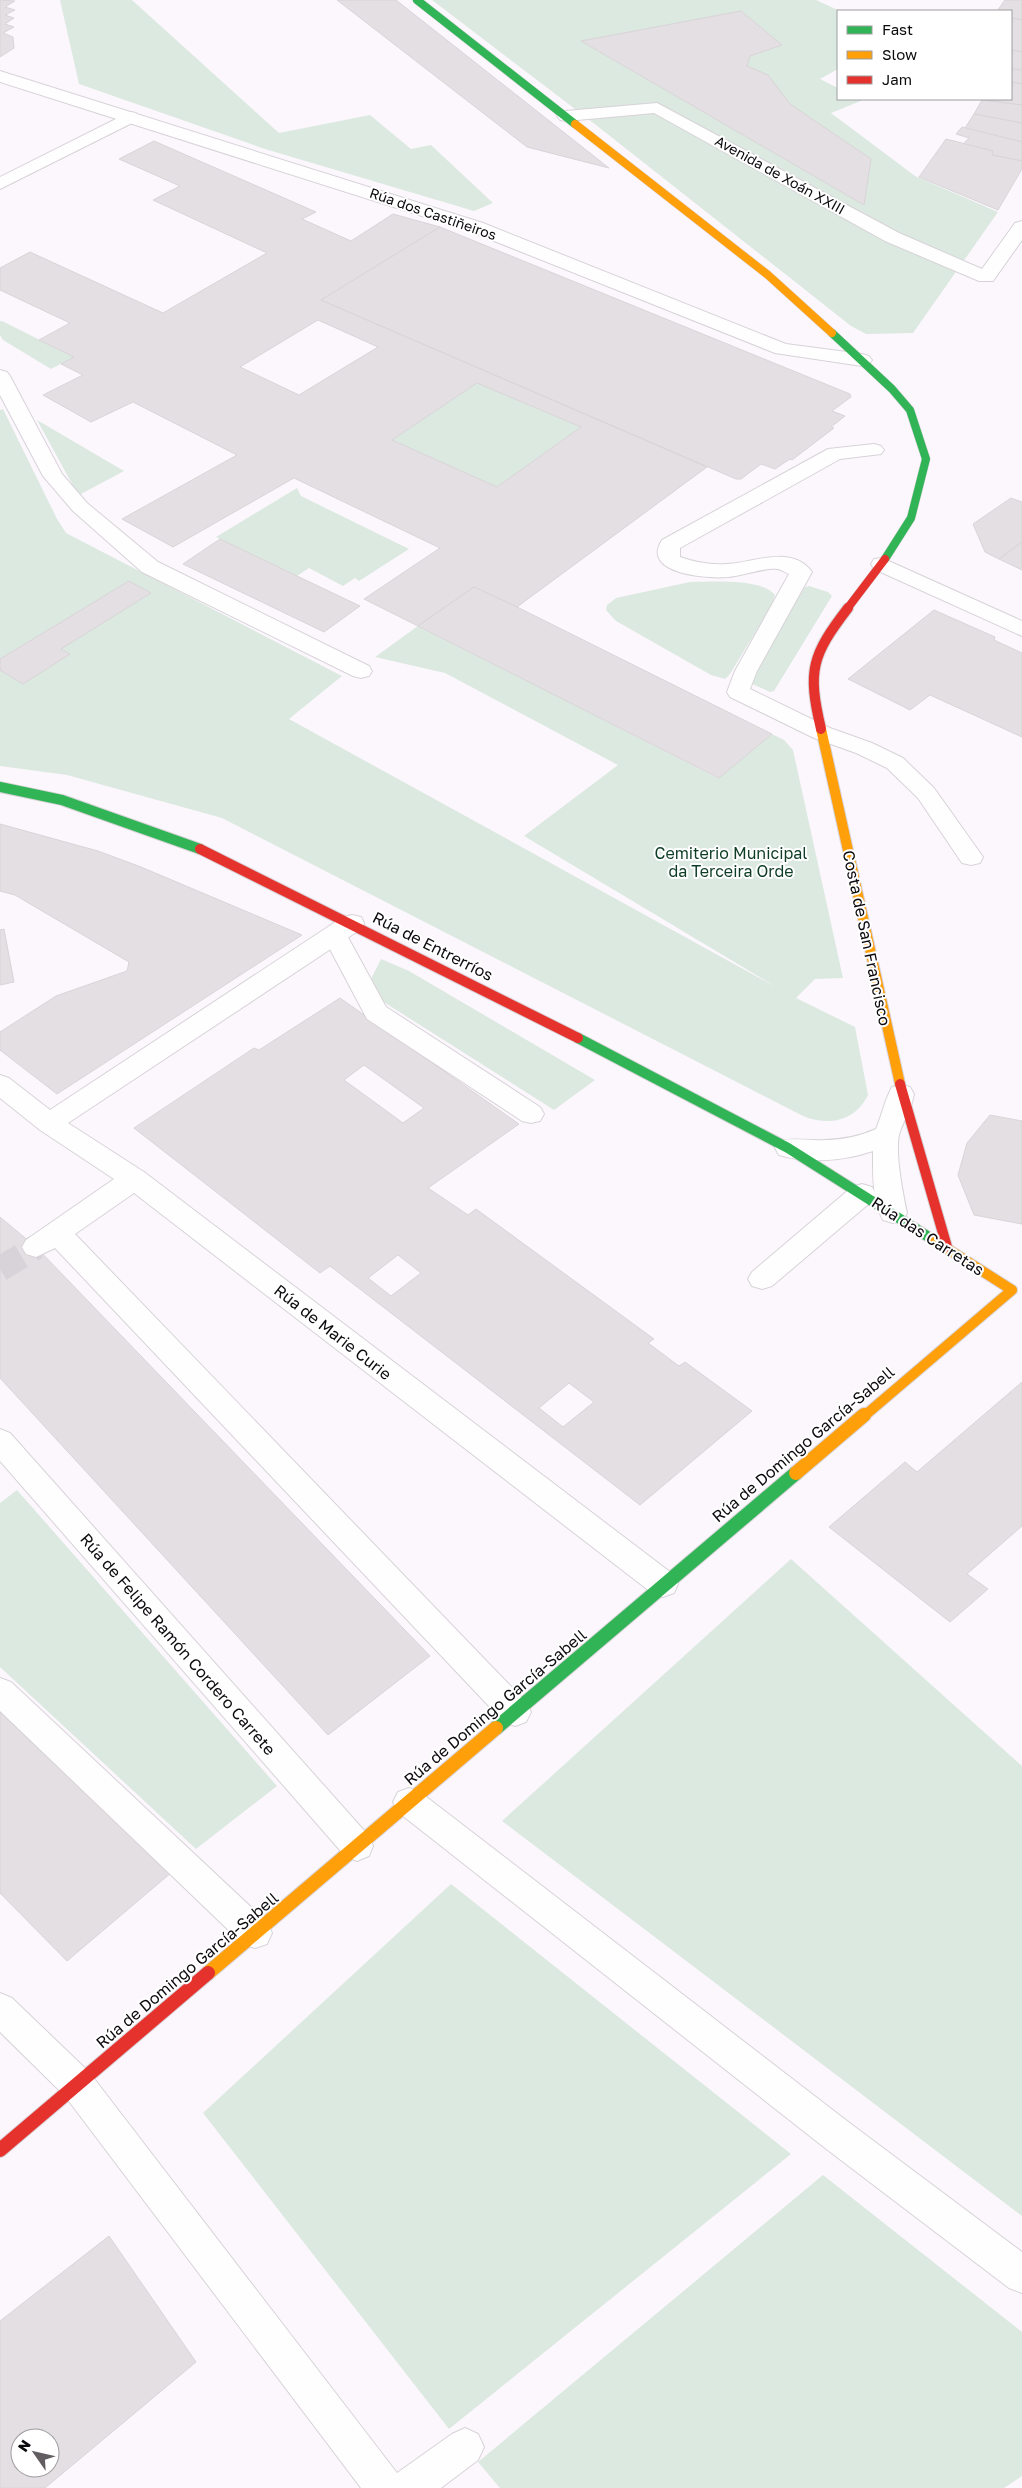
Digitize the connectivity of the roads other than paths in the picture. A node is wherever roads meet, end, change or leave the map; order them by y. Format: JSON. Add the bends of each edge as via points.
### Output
{"nodes":[{"id":1,"x":418,"y":0,"type":"edge"},
{"id":2,"x":0,"y":76,"type":"edge"},
{"id":3,"x":566,"y":116,"type":"junction"},
{"id":4,"x":130,"y":117,"type":"junction"},
{"id":5,"x":0,"y":184,"type":"edge"},
{"id":6,"x":1022,"y":227,"type":"edge"},
{"id":7,"x":862,"y":360,"type":"junction"},
{"id":8,"x":0,"y":376,"type":"edge"},
{"id":9,"x":874,"y":450,"type":"dead end"},
{"id":10,"x":882,"y":564,"type":"junction"},
{"id":11,"x":1022,"y":629,"type":"edge"},
{"id":12,"x":360,"y":671,"type":"dead end"},
{"id":13,"x":822,"y":733,"type":"junction"},
{"id":14,"x":0,"y":787,"type":"edge"},
{"id":15,"x":972,"y":857,"type":"dead end"},
{"id":16,"x":343,"y":929,"type":"junction"},
{"id":17,"x":0,"y":1084,"type":"edge"},
{"id":18,"x":902,"y":1094,"type":"junction"},
{"id":19,"x":531,"y":1114,"type":"dead end"},
{"id":20,"x":49,"y":1123,"type":"junction"},
{"id":21,"x":886,"y":1135,"type":"junction"},
{"id":22,"x":788,"y":1148,"type":"junction"},
{"id":23,"x":834,"y":1176,"type":"joint"},
{"id":24,"x":134,"y":1179,"type":"junction"},
{"id":25,"x":862,"y":1194,"type":"junction"},
{"id":26,"x":893,"y":1213,"type":"junction"},
{"id":27,"x":947,"y":1247,"type":"junction"},
{"id":28,"x":762,"y":1279,"type":"dead end"},
{"id":29,"x":1017,"y":1294,"type":"edge"},
{"id":30,"x":0,"y":1441,"type":"edge"},
{"id":31,"x":663,"y":1584,"type":"junction"},
{"id":32,"x":0,"y":1691,"type":"edge"},
{"id":33,"x":515,"y":1712,"type":"junction"},
{"id":34,"x":409,"y":1802,"type":"junction"},
{"id":35,"x":357,"y":1846,"type":"junction"},
{"id":36,"x":255,"y":1933,"type":"junction"},
{"id":37,"x":0,"y":2009,"type":"edge"},
{"id":38,"x":77,"y":2084,"type":"junction"},
{"id":39,"x":0,"y":2150,"type":"edge"},
{"id":40,"x":1022,"y":2275,"type":"edge"},
{"id":41,"x":465,"y":2447,"type":"dead end"},
{"id":42,"x":385,"y":2488,"type":"edge"},
{"id":43,"x":409,"y":2488,"type":"edge"}],
"edges":[{"from":1,"to":3,"type":"street"},
{"from":2,"to":4,"type":"street","name":"Rúa dos Castiñeiros"},
{"from":3,"to":6,"type":"street","name":"Avenida de Xoán XXIII","via":[[657,108],[892,236],[986,277]]},
{"from":3,"to":7,"type":"street","via":[[768,275]]},
{"from":4,"to":5,"type":"street"},
{"from":4,"to":7,"type":"street","name":"Rúa dos Castiñeiros","via":[[476,227],[782,348]]},
{"from":7,"to":10,"type":"street","name":"Costa de San Francisco","via":[[910,410],[926,459],[911,518]]},
{"from":8,"to":12,"type":"street","via":[[53,476],[80,507],[150,567]]},
{"from":9,"to":13,"type":"street","via":[[836,454],[670,545],[669,560],[689,568],[726,571],[781,562],[801,572],[746,671],[738,692]]},
{"from":10,"to":11,"type":"street"},
{"from":10,"to":13,"type":"street","name":"Costa de San Francisco","via":[[830,634],[814,662],[812,689]]},
{"from":13,"to":15,"type":"street","via":[[895,763],[926,794]]},
{"from":13,"to":18,"type":"street","name":"Costa de San Francisco"},
{"from":14,"to":16,"type":"street","name":"Rúa de Entrerríos","via":[[62,800],[212,852]]},
{"from":16,"to":19,"type":"street","via":[[376,1013]]},
{"from":16,"to":20,"type":"street"},
{"from":16,"to":22,"type":"street","name":"Rúa de Entrerríos","via":[[638,1069]]},
{"from":17,"to":20,"type":"street","name":"Rúa de Marie Curie"},
{"from":18,"to":21,"type":"street"},
{"from":18,"to":27,"type":"street","name":"Costa de San Francisco"},
{"from":20,"to":24,"type":"street","name":"Rúa de Marie Curie"},
{"from":21,"to":22,"type":"street","via":[[850,1149],[817,1151]]},
{"from":21,"to":26,"type":"street","via":[[887,1182]]},
{"from":22,"to":23,"type":"street","name":"Rúa de Entrerríos"},
{"from":23,"to":25,"type":"street","name":"Rúa das Carretas"},
{"from":24,"to":31,"type":"street","name":"Rúa de Marie Curie"},
{"from":24,"to":33,"type":"street","via":[[46,1240]]},
{"from":25,"to":26,"type":"street","name":"Rúa das Carretas"},
{"from":25,"to":28,"type":"street"},
{"from":26,"to":27,"type":"street","name":"Rúa das Carretas"},
{"from":27,"to":29,"type":"street","name":"Rúa das Carretas"},
{"from":29,"to":31,"type":"street","name":"Rúa de Domingo García-Sabell"},
{"from":30,"to":35,"type":"street","name":"Rúa de Felipe Ramón Cordero Carrete"},
{"from":31,"to":33,"type":"street","name":"Rúa de Domingo García-Sabell"},
{"from":32,"to":36,"type":"street"},
{"from":33,"to":34,"type":"street","name":"Rúa de Domingo García-Sabell"},
{"from":34,"to":35,"type":"street","name":"Rúa de Domingo García-Sabell"},
{"from":34,"to":40,"type":"street"},
{"from":35,"to":36,"type":"street","name":"Rúa de Domingo García-Sabell"},
{"from":36,"to":38,"type":"street","name":"Rúa de Domingo García-Sabell"},
{"from":37,"to":38,"type":"street"},
{"from":38,"to":39,"type":"street","name":"Rúa de Domingo García-Sabell"},
{"from":38,"to":42,"type":"street"},
{"from":41,"to":43,"type":"street"}]}
